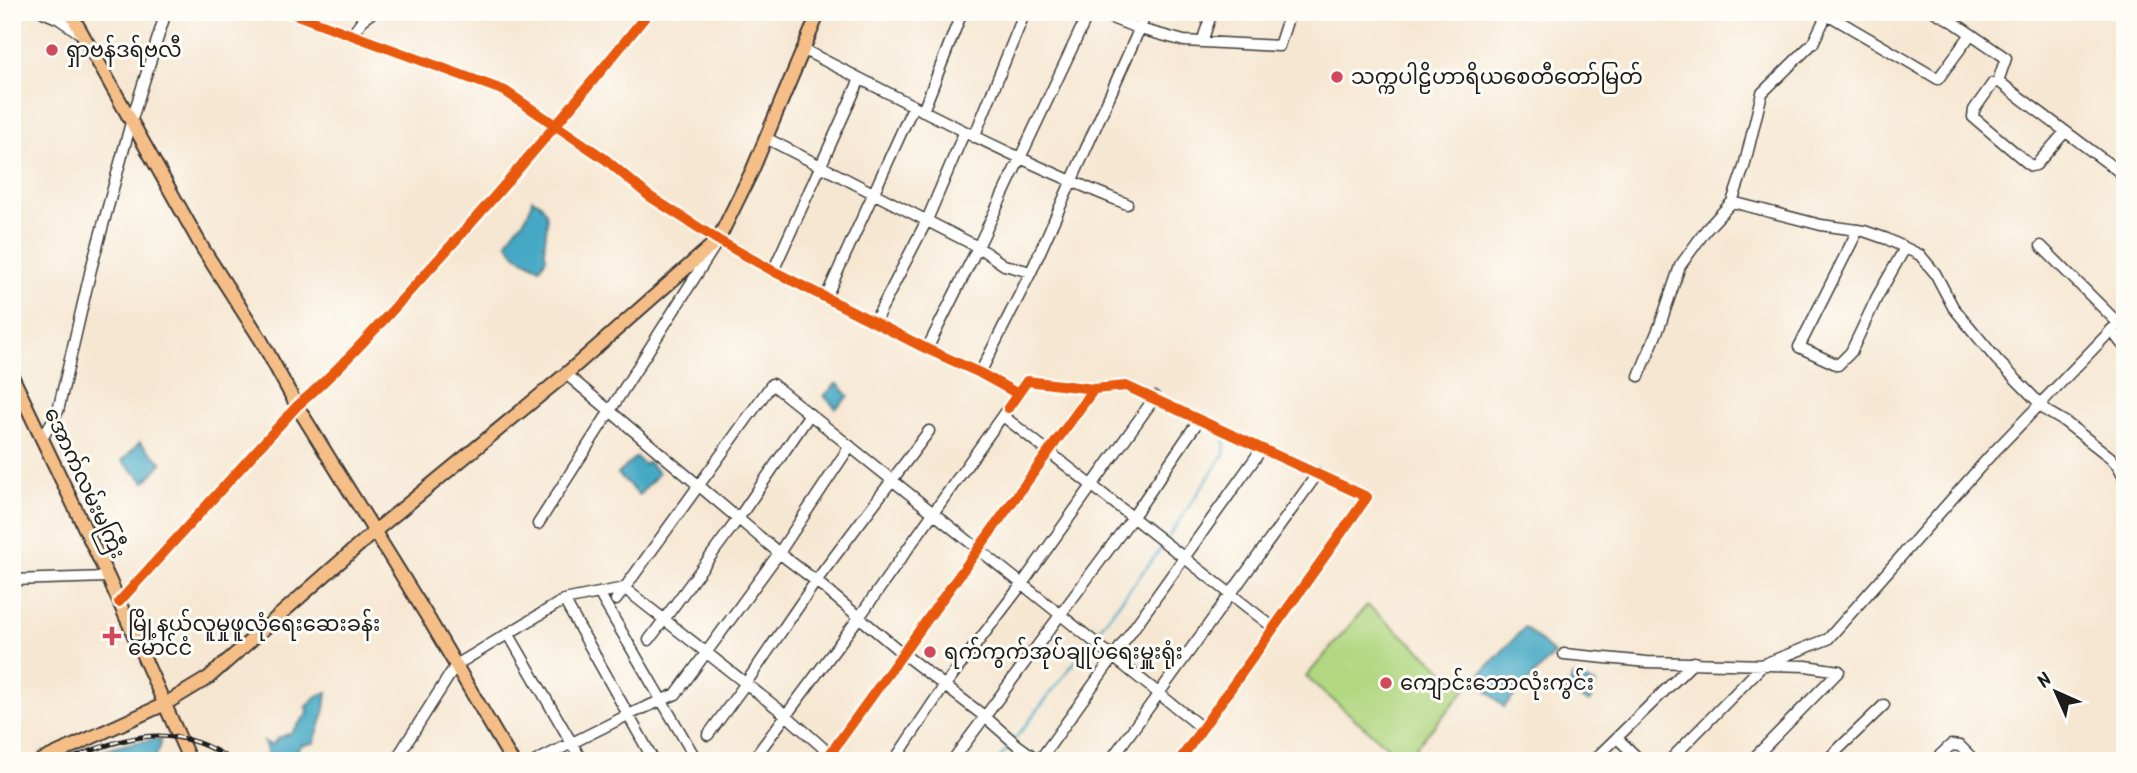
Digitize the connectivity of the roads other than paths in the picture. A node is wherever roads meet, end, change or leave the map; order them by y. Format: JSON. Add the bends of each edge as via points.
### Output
{"nodes":[{"id":1,"x":43,"y":12,"type":"edge"},
{"id":2,"x":70,"y":12,"type":"edge"},
{"id":3,"x":166,"y":12,"type":"edge"},
{"id":4,"x":289,"y":12,"type":"edge"},
{"id":5,"x":373,"y":12,"type":"edge"},
{"id":6,"x":649,"y":12,"type":"edge"},
{"id":7,"x":819,"y":12,"type":"edge"},
{"id":8,"x":962,"y":12,"type":"edge"},
{"id":9,"x":1025,"y":12,"type":"edge"},
{"id":10,"x":1089,"y":12,"type":"edge"},
{"id":11,"x":1096,"y":12,"type":"edge"},
{"id":12,"x":1147,"y":12,"type":"edge"},
{"id":13,"x":1212,"y":12,"type":"edge"},
{"id":14,"x":1290,"y":12,"type":"edge"},
{"id":15,"x":1936,"y":12,"type":"edge"},
{"id":16,"x":1828,"y":13,"type":"edge"},
{"id":17,"x":305,"y":15,"type":"edge"},
{"id":18,"x":1140,"y":29,"type":"junction"},
{"id":19,"x":81,"y":34,"type":"junction"},
{"id":20,"x":1971,"y":34,"type":"junction"},
{"id":21,"x":352,"y":36,"type":"junction"},
{"id":22,"x":1202,"y":42,"type":"junction"},
{"id":23,"x":803,"y":50,"type":"junction"},
{"id":24,"x":860,"y":79,"type":"junction"},
{"id":25,"x":1998,"y":81,"type":"junction"},
{"id":26,"x":918,"y":109,"type":"junction"},
{"id":27,"x":132,"y":119,"type":"junction"},
{"id":28,"x":557,"y":125,"type":"junction"},
{"id":29,"x":2065,"y":132,"type":"junction"},
{"id":30,"x":969,"y":135,"type":"junction"},
{"id":31,"x":766,"y":138,"type":"junction"},
{"id":32,"x":1020,"y":158,"type":"junction"},
{"id":33,"x":820,"y":166,"type":"junction"},
{"id":34,"x":2125,"y":176,"type":"edge"},
{"id":35,"x":1072,"y":183,"type":"junction"},
{"id":36,"x":873,"y":193,"type":"junction"},
{"id":37,"x":1731,"y":202,"type":"junction"},
{"id":38,"x":1127,"y":204,"type":"dead end"},
{"id":39,"x":928,"y":220,"type":"junction"},
{"id":40,"x":1858,"y":230,"type":"junction"},
{"id":41,"x":718,"y":240,"type":"junction"},
{"id":42,"x":2040,"y":246,"type":"dead end"},
{"id":43,"x":978,"y":247,"type":"junction"},
{"id":44,"x":1905,"y":248,"type":"junction"},
{"id":45,"x":773,"y":271,"type":"junction"},
{"id":46,"x":1031,"y":272,"type":"junction"},
{"id":47,"x":826,"y":298,"type":"junction"},
{"id":48,"x":874,"y":323,"type":"junction"},
{"id":49,"x":2118,"y":323,"type":"edge"},
{"id":50,"x":2125,"y":348,"type":"edge"},
{"id":51,"x":927,"y":349,"type":"junction"},
{"id":52,"x":980,"y":373,"type":"junction"},
{"id":53,"x":566,"y":374,"type":"junction"},
{"id":54,"x":12,"y":376,"type":"edge"},
{"id":55,"x":1639,"y":376,"type":"dead end"},
{"id":56,"x":1005,"y":386,"type":"junction"},
{"id":57,"x":1094,"y":389,"type":"junction"},
{"id":58,"x":1018,"y":394,"type":"junction"},
{"id":59,"x":1155,"y":397,"type":"junction"},
{"id":60,"x":2040,"y":404,"type":"junction"},
{"id":61,"x":297,"y":406,"type":"junction"},
{"id":62,"x":610,"y":412,"type":"junction"},
{"id":63,"x":1005,"y":412,"type":"junction"},
{"id":64,"x":810,"y":414,"type":"junction"},
{"id":65,"x":1199,"y":420,"type":"junction"},
{"id":66,"x":929,"y":431,"type":"dead end"},
{"id":67,"x":43,"y":437,"type":"junction"},
{"id":68,"x":850,"y":446,"type":"junction"},
{"id":69,"x":1261,"y":450,"type":"junction"},
{"id":70,"x":1046,"y":452,"type":"junction"},
{"id":71,"x":1318,"y":473,"type":"junction"},
{"id":72,"x":892,"y":480,"type":"junction"},
{"id":73,"x":2125,"y":480,"type":"edge"},
{"id":74,"x":699,"y":486,"type":"junction"},
{"id":75,"x":1091,"y":487,"type":"junction"},
{"id":76,"x":931,"y":513,"type":"junction"},
{"id":77,"x":1132,"y":518,"type":"junction"},
{"id":78,"x":738,"y":519,"type":"junction"},
{"id":79,"x":538,"y":524,"type":"dead end"},
{"id":80,"x":375,"y":531,"type":"junction"},
{"id":81,"x":976,"y":549,"type":"junction"},
{"id":82,"x":779,"y":553,"type":"junction"},
{"id":83,"x":1184,"y":558,"type":"junction"},
{"id":84,"x":108,"y":578,"type":"junction"},
{"id":85,"x":12,"y":580,"type":"edge"},
{"id":86,"x":816,"y":581,"type":"junction"},
{"id":87,"x":1022,"y":584,"type":"junction"},
{"id":88,"x":624,"y":588,"type":"junction"},
{"id":89,"x":599,"y":593,"type":"junction"},
{"id":90,"x":1231,"y":594,"type":"junction"},
{"id":91,"x":564,"y":600,"type":"junction"},
{"id":92,"x":616,"y":600,"type":"dead end"},
{"id":93,"x":119,"y":603,"type":"junction"},
{"id":94,"x":1059,"y":614,"type":"junction"},
{"id":95,"x":860,"y":616,"type":"junction"},
{"id":96,"x":664,"y":618,"type":"junction"},
{"id":97,"x":1274,"y":628,"type":"junction"},
{"id":98,"x":508,"y":633,"type":"junction"},
{"id":99,"x":649,"y":640,"type":"dead end"},
{"id":100,"x":706,"y":652,"type":"junction"},
{"id":101,"x":902,"y":653,"type":"junction"},
{"id":102,"x":1564,"y":654,"type":"dead end"},
{"id":103,"x":1114,"y":656,"type":"junction"},
{"id":104,"x":1694,"y":662,"type":"junction"},
{"id":105,"x":1764,"y":664,"type":"junction"},
{"id":106,"x":456,"y":665,"type":"junction"},
{"id":107,"x":747,"y":683,"type":"junction"},
{"id":108,"x":945,"y":685,"type":"junction"},
{"id":109,"x":1159,"y":693,"type":"junction"},
{"id":110,"x":661,"y":701,"type":"junction"},
{"id":111,"x":165,"y":704,"type":"junction"},
{"id":112,"x":1884,"y":705,"type":"dead end"},
{"id":113,"x":628,"y":715,"type":"junction"},
{"id":114,"x":786,"y":715,"type":"junction"},
{"id":115,"x":984,"y":716,"type":"junction"},
{"id":116,"x":1202,"y":728,"type":"junction"},
{"id":117,"x":708,"y":735,"type":"dead end"},
{"id":118,"x":1617,"y":738,"type":"junction"},
{"id":119,"x":571,"y":743,"type":"junction"},
{"id":120,"x":831,"y":759,"type":"edge"},
{"id":121,"x":40,"y":761,"type":"edge"},
{"id":122,"x":190,"y":761,"type":"edge"},
{"id":123,"x":395,"y":761,"type":"edge"},
{"id":124,"x":512,"y":761,"type":"edge"},
{"id":125,"x":536,"y":761,"type":"edge"},
{"id":126,"x":582,"y":761,"type":"edge"},
{"id":127,"x":654,"y":761,"type":"edge"},
{"id":128,"x":697,"y":761,"type":"edge"},
{"id":129,"x":752,"y":761,"type":"edge"},
{"id":130,"x":894,"y":761,"type":"edge"},
{"id":131,"x":951,"y":761,"type":"edge"},
{"id":132,"x":1039,"y":761,"type":"edge"},
{"id":133,"x":1110,"y":761,"type":"edge"},
{"id":134,"x":1180,"y":761,"type":"edge"},
{"id":135,"x":1593,"y":761,"type":"edge"},
{"id":136,"x":1641,"y":761,"type":"edge"},
{"id":137,"x":1669,"y":761,"type":"edge"},
{"id":138,"x":1751,"y":761,"type":"edge"},
{"id":139,"x":1826,"y":761,"type":"edge"},
{"id":140,"x":1934,"y":761,"type":"edge"},
{"id":141,"x":1975,"y":761,"type":"edge"}],
"edges":[{"from":1,"to":19,"type":"street"},
{"from":2,"to":19,"type":"main road"},
{"from":3,"to":27,"type":"street"},
{"from":4,"to":17,"type":"street"},
{"from":5,"to":21,"type":"street"},
{"from":6,"to":28,"type":"street"},
{"from":7,"to":23,"type":"main road"},
{"from":8,"to":26,"type":"street"},
{"from":9,"to":30,"type":"street"},
{"from":10,"to":32,"type":"street"},
{"from":11,"to":18,"type":"street"},
{"from":12,"to":18,"type":"street"},
{"from":13,"to":22,"type":"street"},
{"from":14,"to":22,"type":"street","via":[[1279,46]]},
{"from":15,"to":20,"type":"street"},
{"from":16,"to":20,"type":"street","via":[[1938,79]]},
{"from":16,"to":37,"type":"street","via":[[1813,43],[1762,93]]},
{"from":17,"to":21,"type":"street"},
{"from":18,"to":22,"type":"street"},
{"from":18,"to":35,"type":"street"},
{"from":19,"to":27,"type":"main road"},
{"from":20,"to":25,"type":"street","via":[[2006,58]]},
{"from":21,"to":28,"type":"street","via":[[505,91]]},
{"from":23,"to":24,"type":"street"},
{"from":23,"to":31,"type":"main road"},
{"from":24,"to":26,"type":"street"},
{"from":24,"to":33,"type":"street"},
{"from":25,"to":29,"type":"street"},
{"from":25,"to":29,"type":"street","via":[[1973,117],[2031,166]]},
{"from":26,"to":30,"type":"street"},
{"from":26,"to":36,"type":"street"},
{"from":27,"to":61,"type":"main road","via":[[202,249]]},
{"from":27,"to":67,"type":"street","via":[[58,411]]},
{"from":28,"to":41,"type":"street","via":[[649,196]]},
{"from":28,"to":61,"type":"street","via":[[447,252]]},
{"from":29,"to":34,"type":"street"},
{"from":30,"to":32,"type":"street"},
{"from":30,"to":39,"type":"street"},
{"from":31,"to":33,"type":"street"},
{"from":31,"to":41,"type":"main road"},
{"from":32,"to":35,"type":"street"},
{"from":32,"to":43,"type":"street"},
{"from":33,"to":36,"type":"street"},
{"from":33,"to":45,"type":"street"},
{"from":35,"to":38,"type":"street"},
{"from":35,"to":46,"type":"street"},
{"from":36,"to":39,"type":"street"},
{"from":36,"to":47,"type":"street"},
{"from":37,"to":40,"type":"street"},
{"from":37,"to":55,"type":"street","via":[[1680,266]]},
{"from":39,"to":43,"type":"street"},
{"from":39,"to":48,"type":"street"},
{"from":40,"to":44,"type":"street"},
{"from":40,"to":44,"type":"street","via":[[1800,347],[1838,365],[1850,352]]},
{"from":41,"to":45,"type":"street"},
{"from":41,"to":53,"type":"main road"},
{"from":41,"to":62,"type":"street"},
{"from":42,"to":49,"type":"street"},
{"from":43,"to":46,"type":"street","via":[[1004,265]]},
{"from":43,"to":51,"type":"street"},
{"from":44,"to":60,"type":"street","via":[[1920,255],[1953,307]]},
{"from":45,"to":47,"type":"street"},
{"from":46,"to":52,"type":"street"},
{"from":47,"to":48,"type":"street"},
{"from":48,"to":51,"type":"street"},
{"from":49,"to":50,"type":"street"},
{"from":49,"to":60,"type":"street"},
{"from":51,"to":52,"type":"street"},
{"from":52,"to":56,"type":"street"},
{"from":53,"to":62,"type":"street"},
{"from":53,"to":80,"type":"main road"},
{"from":54,"to":67,"type":"main road","name":"အောက်လမ်းမကြီး"},
{"from":56,"to":58,"type":"street"},
{"from":56,"to":63,"type":"street"},
{"from":57,"to":58,"type":"street","via":[[1027,381]]},
{"from":57,"to":59,"type":"street","via":[[1126,386]]},
{"from":57,"to":70,"type":"street"},
{"from":58,"to":63,"type":"street"},
{"from":59,"to":65,"type":"street"},
{"from":59,"to":75,"type":"street"},
{"from":60,"to":73,"type":"street","via":[[2110,457]]},
{"from":60,"to":105,"type":"street","via":[[1828,639]]},
{"from":61,"to":80,"type":"main road"},
{"from":61,"to":93,"type":"street"},
{"from":62,"to":74,"type":"street"},
{"from":62,"to":79,"type":"street"},
{"from":63,"to":70,"type":"street"},
{"from":63,"to":76,"type":"street"},
{"from":64,"to":68,"type":"street"},
{"from":64,"to":74,"type":"street","via":[[771,385]]},
{"from":64,"to":78,"type":"street"},
{"from":65,"to":69,"type":"street"},
{"from":65,"to":77,"type":"street"},
{"from":66,"to":72,"type":"street"},
{"from":67,"to":84,"type":"main road","name":"အောက်လမ်းမကြီး"},
{"from":68,"to":72,"type":"street"},
{"from":68,"to":82,"type":"street"},
{"from":69,"to":71,"type":"street"},
{"from":69,"to":83,"type":"street"},
{"from":70,"to":75,"type":"street"},
{"from":70,"to":81,"type":"street"},
{"from":71,"to":90,"type":"street"},
{"from":71,"to":97,"type":"street","via":[[1367,497]]},
{"from":72,"to":76,"type":"street"},
{"from":72,"to":86,"type":"street"},
{"from":74,"to":78,"type":"street"},
{"from":74,"to":88,"type":"street"},
{"from":75,"to":77,"type":"street"},
{"from":75,"to":87,"type":"street"},
{"from":76,"to":81,"type":"street"},
{"from":76,"to":95,"type":"street"},
{"from":77,"to":83,"type":"street"},
{"from":77,"to":94,"type":"street"},
{"from":78,"to":82,"type":"street"},
{"from":78,"to":96,"type":"street"},
{"from":80,"to":106,"type":"main road"},
{"from":80,"to":111,"type":"main road","via":[[208,678]]},
{"from":81,"to":87,"type":"street"},
{"from":81,"to":101,"type":"street"},
{"from":82,"to":86,"type":"street"},
{"from":82,"to":100,"type":"street"},
{"from":83,"to":90,"type":"street"},
{"from":83,"to":103,"type":"street"},
{"from":84,"to":85,"type":"street"},
{"from":84,"to":93,"type":"main road","name":"အောက်လမ်းမကြီး"},
{"from":86,"to":95,"type":"street"},
{"from":86,"to":107,"type":"street"},
{"from":87,"to":94,"type":"street"},
{"from":87,"to":108,"type":"street"},
{"from":88,"to":89,"type":"street"},
{"from":88,"to":92,"type":"street"},
{"from":88,"to":96,"type":"street"},
{"from":89,"to":91,"type":"street"},
{"from":89,"to":110,"type":"street"},
{"from":90,"to":97,"type":"street"},
{"from":90,"to":109,"type":"street"},
{"from":91,"to":98,"type":"street"},
{"from":91,"to":113,"type":"street"},
{"from":93,"to":111,"type":"main road","name":"အောက်လမ်းမကြီး"},
{"from":94,"to":103,"type":"street"},
{"from":94,"to":115,"type":"street"},
{"from":95,"to":101,"type":"street"},
{"from":95,"to":114,"type":"street"},
{"from":96,"to":99,"type":"street"},
{"from":96,"to":100,"type":"street"},
{"from":97,"to":116,"type":"street"},
{"from":98,"to":106,"type":"street"},
{"from":98,"to":119,"type":"street"},
{"from":100,"to":107,"type":"street"},
{"from":100,"to":110,"type":"street","via":[[676,694]]},
{"from":101,"to":108,"type":"street"},
{"from":101,"to":120,"type":"street"},
{"from":102,"to":104,"type":"street"},
{"from":103,"to":109,"type":"street"},
{"from":103,"to":132,"type":"street"},
{"from":104,"to":105,"type":"street"},
{"from":104,"to":118,"type":"street"},
{"from":105,"to":137,"type":"street"},
{"from":105,"to":138,"type":"street","via":[[1839,671]]},
{"from":106,"to":123,"type":"street"},
{"from":106,"to":124,"type":"main road"},
{"from":107,"to":114,"type":"street"},
{"from":107,"to":117,"type":"street"},
{"from":108,"to":115,"type":"street"},
{"from":108,"to":130,"type":"street"},
{"from":109,"to":116,"type":"street"},
{"from":109,"to":133,"type":"street"},
{"from":110,"to":113,"type":"street"},
{"from":110,"to":128,"type":"street"},
{"from":111,"to":121,"type":"main road"},
{"from":111,"to":122,"type":"main road","name":"အောက်လမ်းမကြီး"},
{"from":112,"to":139,"type":"street"},
{"from":113,"to":119,"type":"street"},
{"from":113,"to":127,"type":"street"},
{"from":114,"to":120,"type":"street"},
{"from":114,"to":129,"type":"street"},
{"from":115,"to":131,"type":"street"},
{"from":115,"to":132,"type":"street"},
{"from":116,"to":134,"type":"street"},
{"from":118,"to":135,"type":"street"},
{"from":118,"to":136,"type":"street"},
{"from":119,"to":125,"type":"street"},
{"from":119,"to":126,"type":"street"},
{"from":140,"to":141,"type":"street","via":[[1951,745]]}]}
